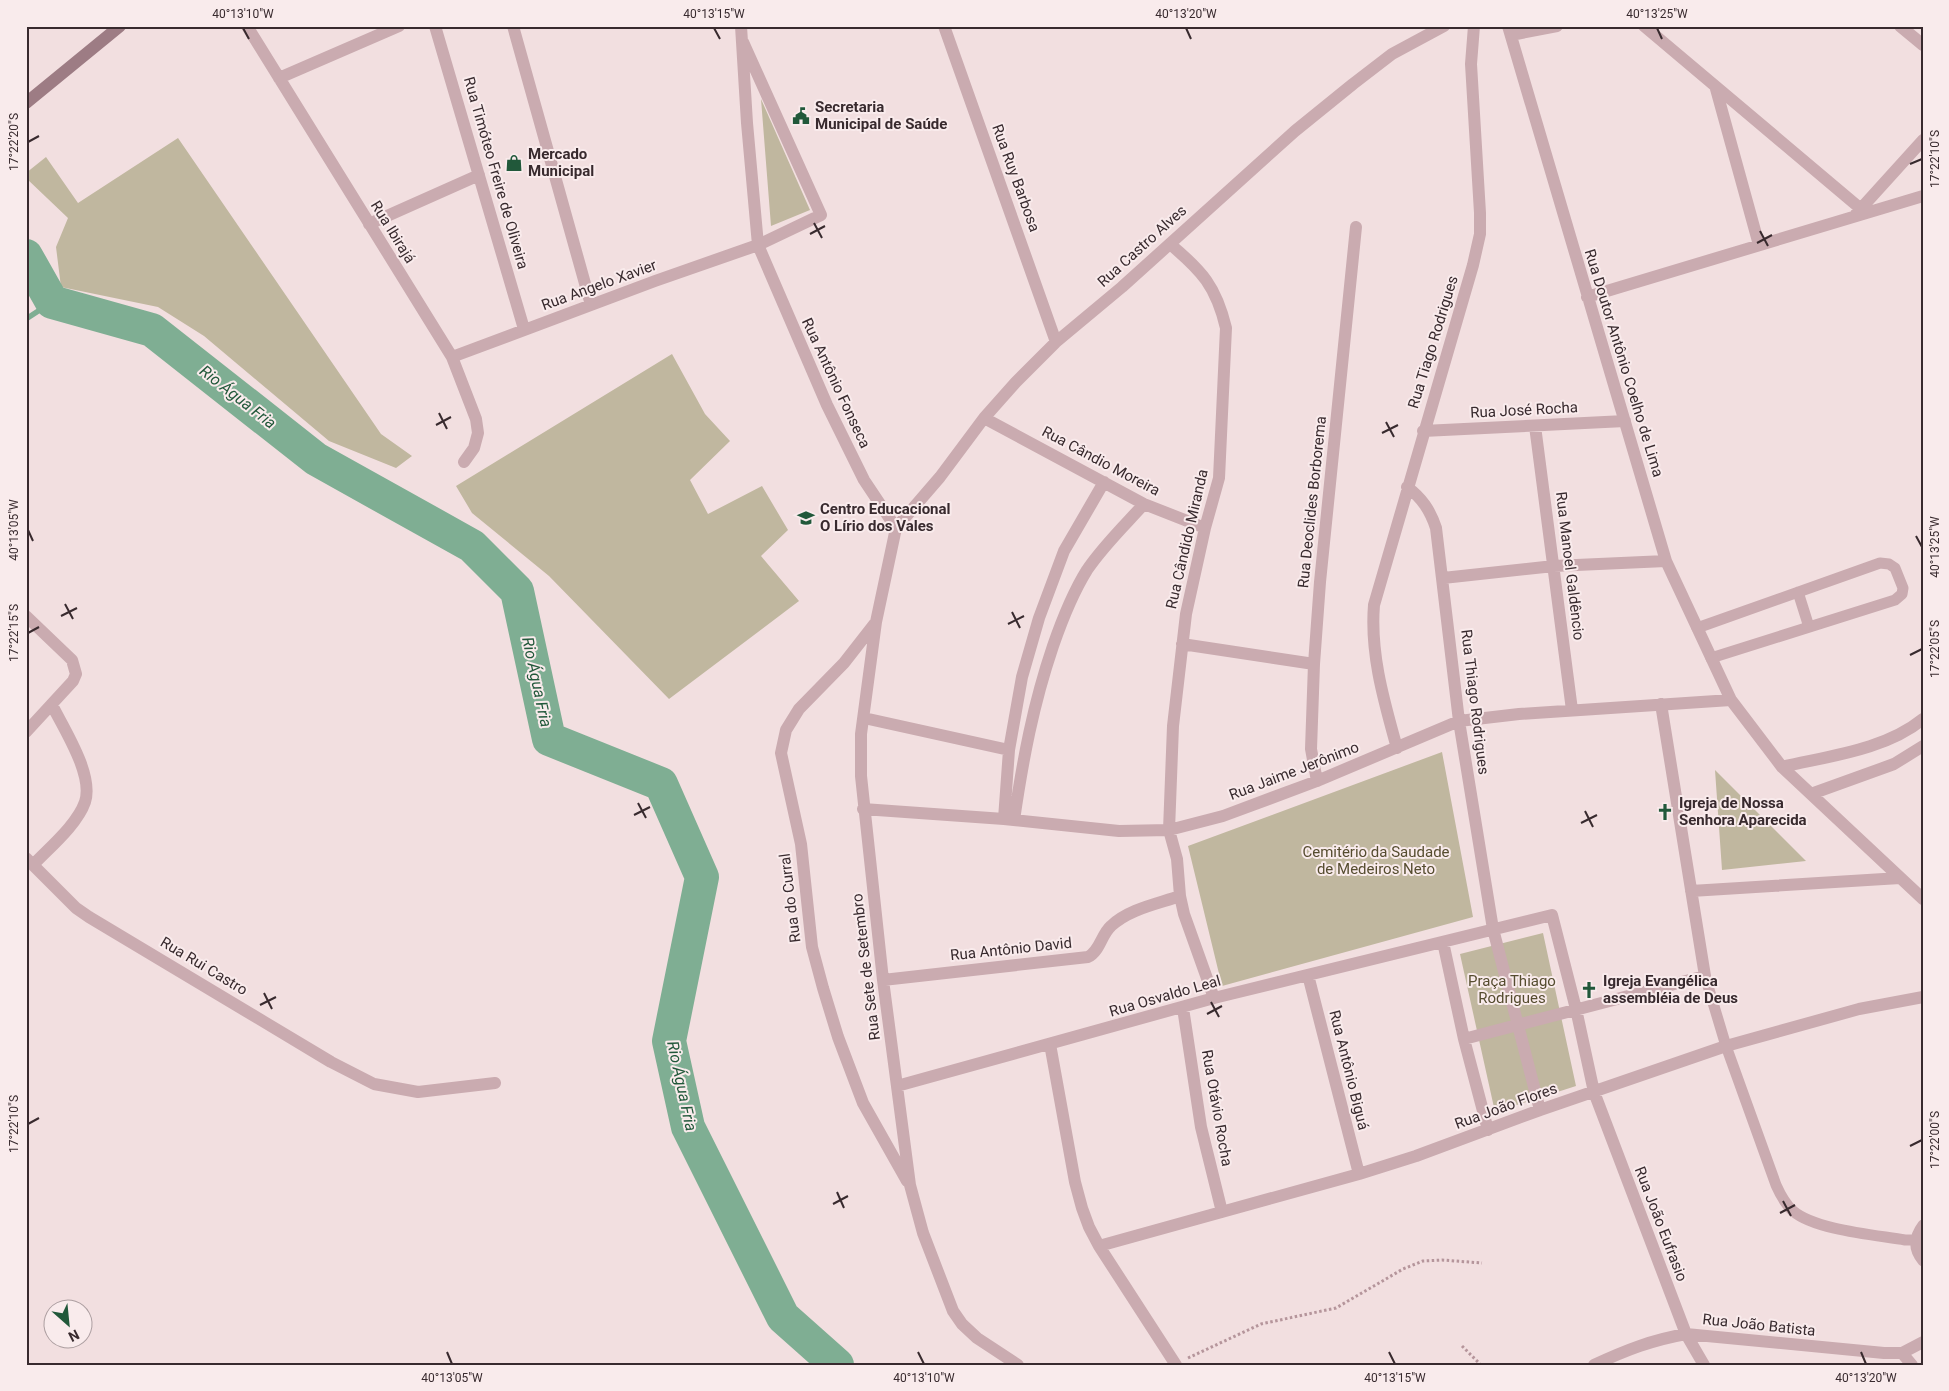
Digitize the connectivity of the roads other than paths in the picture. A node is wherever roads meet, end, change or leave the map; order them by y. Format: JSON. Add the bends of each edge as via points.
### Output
{"nodes":[{"id":1,"x":120,"y":26,"type":"edge"},
{"id":2,"x":247,"y":26,"type":"edge"},
{"id":3,"x":399,"y":26,"type":"edge"},
{"id":4,"x":435,"y":26,"type":"edge"},
{"id":5,"x":513,"y":26,"type":"edge"},
{"id":6,"x":741,"y":26,"type":"edge"},
{"id":7,"x":944,"y":26,"type":"edge"},
{"id":8,"x":1444,"y":26,"type":"edge"},
{"id":9,"x":1474,"y":26,"type":"edge"},
{"id":10,"x":1557,"y":26,"type":"edge"},
{"id":11,"x":1644,"y":26,"type":"edge"},
{"id":12,"x":1900,"y":26,"type":"edge"},
{"id":13,"x":1510,"y":30,"type":"edge"},
{"id":14,"x":743,"y":42,"type":"junction"},
{"id":15,"x":1923,"y":45,"type":"edge"},
{"id":16,"x":280,"y":78,"type":"junction"},
{"id":17,"x":1716,"y":89,"type":"junction"},
{"id":18,"x":26,"y":103,"type":"edge"},
{"id":19,"x":1923,"y":140,"type":"edge"},
{"id":20,"x":479,"y":175,"type":"junction"},
{"id":21,"x":1923,"y":196,"type":"edge"},
{"id":22,"x":1858,"y":212,"type":"junction"},
{"id":23,"x":369,"y":224,"type":"junction"},
{"id":24,"x":1356,"y":227,"type":"dead end"},
{"id":25,"x":1170,"y":244,"type":"junction"},
{"id":26,"x":758,"y":245,"type":"junction"},
{"id":27,"x":1759,"y":245,"type":"junction"},
{"id":28,"x":1587,"y":297,"type":"junction"},
{"id":29,"x":590,"y":305,"type":"junction"},
{"id":30,"x":524,"y":329,"type":"junction"},
{"id":31,"x":1056,"y":342,"type":"junction"},
{"id":32,"x":452,"y":357,"type":"junction"},
{"id":33,"x":984,"y":418,"type":"junction"},
{"id":34,"x":1626,"y":421,"type":"junction"},
{"id":35,"x":1535,"y":426,"type":"junction"},
{"id":36,"x":1423,"y":431,"type":"junction"},
{"id":37,"x":464,"y":462,"type":"dead end"},
{"id":38,"x":1104,"y":482,"type":"junction"},
{"id":39,"x":1407,"y":487,"type":"junction"},
{"id":40,"x":1144,"y":504,"type":"junction"},
{"id":41,"x":896,"y":528,"type":"junction"},
{"id":42,"x":1205,"y":528,"type":"junction"},
{"id":43,"x":1666,"y":561,"type":"junction"},
{"id":44,"x":1554,"y":566,"type":"junction"},
{"id":45,"x":1443,"y":578,"type":"junction"},
{"id":46,"x":1798,"y":592,"type":"junction"},
{"id":47,"x":26,"y":616,"type":"edge"},
{"id":48,"x":876,"y":622,"type":"junction"},
{"id":49,"x":1809,"y":627,"type":"junction"},
{"id":50,"x":1697,"y":628,"type":"junction"},
{"id":51,"x":1182,"y":644,"type":"junction"},
{"id":52,"x":1711,"y":658,"type":"junction"},
{"id":53,"x":1314,"y":664,"type":"junction"},
{"id":54,"x":1731,"y":700,"type":"junction"},
{"id":55,"x":1661,"y":704,"type":"junction"},
{"id":56,"x":52,"y":705,"type":"junction"},
{"id":57,"x":1572,"y":710,"type":"junction"},
{"id":58,"x":864,"y":718,"type":"junction"},
{"id":59,"x":1923,"y":719,"type":"edge"},
{"id":60,"x":1459,"y":722,"type":"junction"},
{"id":61,"x":26,"y":732,"type":"edge"},
{"id":62,"x":1923,"y":746,"type":"edge"},
{"id":63,"x":1397,"y":748,"type":"junction"},
{"id":64,"x":1009,"y":750,"type":"junction"},
{"id":65,"x":1782,"y":767,"type":"junction"},
{"id":66,"x":1317,"y":781,"type":"junction"},
{"id":67,"x":1811,"y":794,"type":"junction"},
{"id":68,"x":864,"y":809,"type":"junction"},
{"id":69,"x":1009,"y":820,"type":"junction"},
{"id":70,"x":1169,"y":830,"type":"junction"},
{"id":71,"x":30,"y":862,"type":"edge"},
{"id":72,"x":1900,"y":878,"type":"junction"},
{"id":73,"x":1691,"y":891,"type":"junction"},
{"id":74,"x":1180,"y":896,"type":"junction"},
{"id":75,"x":1923,"y":900,"type":"edge"},
{"id":76,"x":1493,"y":929,"type":"junction"},
{"id":77,"x":1443,"y":942,"type":"junction"},
{"id":78,"x":1308,"y":975,"type":"junction"},
{"id":79,"x":1705,"y":976,"type":"junction"},
{"id":80,"x":883,"y":980,"type":"junction"},
{"id":81,"x":1923,"y":996,"type":"edge"},
{"id":82,"x":1214,"y":998,"type":"junction"},
{"id":83,"x":1184,"y":1008,"type":"junction"},
{"id":84,"x":1576,"y":1009,"type":"junction"},
{"id":85,"x":1517,"y":1025,"type":"junction"},
{"id":86,"x":1464,"y":1039,"type":"junction"},
{"id":87,"x":1050,"y":1044,"type":"junction"},
{"id":88,"x":1726,"y":1046,"type":"junction"},
{"id":89,"x":495,"y":1083,"type":"dead end"},
{"id":90,"x":897,"y":1086,"type":"junction"},
{"id":91,"x":1594,"y":1092,"type":"junction"},
{"id":92,"x":1540,"y":1110,"type":"junction"},
{"id":93,"x":1488,"y":1130,"type":"junction"},
{"id":94,"x":1359,"y":1174,"type":"junction"},
{"id":95,"x":910,"y":1185,"type":"junction"},
{"id":96,"x":1222,"y":1212,"type":"junction"},
{"id":97,"x":1923,"y":1225,"type":"edge"},
{"id":98,"x":1916,"y":1240,"type":"junction"},
{"id":99,"x":1099,"y":1246,"type":"junction"},
{"id":100,"x":1923,"y":1260,"type":"edge"},
{"id":101,"x":1686,"y":1334,"type":"junction"},
{"id":102,"x":1923,"y":1342,"type":"edge"},
{"id":103,"x":1902,"y":1352,"type":"junction"},
{"id":104,"x":1176,"y":1364,"type":"edge"},
{"id":105,"x":1018,"y":1365,"type":"edge"},
{"id":106,"x":1594,"y":1365,"type":"edge"},
{"id":107,"x":1704,"y":1365,"type":"edge"},
{"id":108,"x":1912,"y":1365,"type":"edge"}],
"edges":[{"from":1,"to":18,"type":"main road"},
{"from":2,"to":16,"type":"street","name":"Rua Ibirajá"},
{"from":3,"to":16,"type":"street"},
{"from":4,"to":20,"type":"street","name":"Rua Timóteo Freire de Oliveira"},
{"from":5,"to":29,"type":"street"},
{"from":6,"to":14,"type":"street"},
{"from":7,"to":31,"type":"street","name":"Rua Ruy Barbosa"},
{"from":8,"to":25,"type":"street","name":"Rua Castro Alves","via":[[1392,54],[1353,84],[1236,182]]},
{"from":9,"to":36,"type":"street","name":"Rua Tiago Rodrigues","via":[[1472,64],[1480,234]]},
{"from":10,"to":13,"type":"street"},
{"from":11,"to":17,"type":"street"},
{"from":12,"to":15,"type":"street"},
{"from":13,"to":28,"type":"street","name":"Rua Doutor Antônio Coelho de Lima"},
{"from":14,"to":26,"type":"street","name":"Rua Antônio Fonseca"},
{"from":14,"to":26,"type":"street","name":"Rua Angelo Xavier","via":[[821,215]]},
{"from":16,"to":23,"type":"street","name":"Rua Ibirajá"},
{"from":17,"to":22,"type":"street"},
{"from":17,"to":27,"type":"street"},
{"from":19,"to":22,"type":"street"},
{"from":20,"to":23,"type":"street"},
{"from":20,"to":30,"type":"street","name":"Rua Timóteo Freire de Oliveira"},
{"from":21,"to":22,"type":"street"},
{"from":22,"to":27,"type":"street"},
{"from":23,"to":32,"type":"street","name":"Rua Ibirajá"},
{"from":24,"to":53,"type":"street","name":"Rua Deoclides Borborema"},
{"from":25,"to":31,"type":"street","name":"Rua Castro Alves"},
{"from":25,"to":42,"type":"street","name":"Rua Cândido Miranda","via":[[1209,284],[1220,305],[1226,328],[1219,478]]},
{"from":26,"to":29,"type":"street","name":"Rua Angelo Xavier"},
{"from":26,"to":41,"type":"street","name":"Rua Antônio Fonseca","via":[[827,405],[864,480]]},
{"from":27,"to":28,"type":"street"},
{"from":28,"to":34,"type":"street","name":"Rua Doutor Antônio Coelho de Lima"},
{"from":29,"to":30,"type":"street","name":"Rua Angelo Xavier"},
{"from":30,"to":32,"type":"street","name":"Rua Angelo Xavier"},
{"from":31,"to":33,"type":"street","name":"Rua Castro Alves"},
{"from":32,"to":37,"type":"street","name":"Rua Ibirajá","via":[[476,419],[478,433],[474,448]]},
{"from":33,"to":38,"type":"street","name":"Rua Cândio Moreira"},
{"from":33,"to":41,"type":"street","name":"Rua Castro Alves"},
{"from":34,"to":35,"type":"street","name":"Rua José Rocha"},
{"from":34,"to":43,"type":"street","name":"Rua Doutor Antônio Coelho de Lima"},
{"from":35,"to":36,"type":"street","name":"Rua José Rocha"},
{"from":35,"to":44,"type":"street","name":"Rua Manoel Galdêncio"},
{"from":36,"to":39,"type":"street","name":"Rua Tiago Rodrigues"},
{"from":38,"to":40,"type":"street","name":"Rua Cândio Moreira"},
{"from":38,"to":64,"type":"street","via":[[1064,551],[1042,610],[1022,677]]},
{"from":39,"to":45,"type":"street","name":"Rua Thiago Rodrigues","via":[[1430,512],[1436,528]]},
{"from":39,"to":63,"type":"street","name":"Rua Tiago Rodrigues","via":[[1373,618],[1375,656],[1383,700]]},
{"from":40,"to":42,"type":"street","name":"Rua Cândio Moreira"},
{"from":40,"to":69,"type":"street","via":[[1088,569],[1062,621],[1039,686]]},
{"from":41,"to":48,"type":"street","name":"Rua Sete de Setembro"},
{"from":42,"to":51,"type":"street","name":"Rua Cândido Miranda"},
{"from":43,"to":44,"type":"street"},
{"from":43,"to":50,"type":"street","name":"Rua Doutor Antônio Coelho de Lima"},
{"from":44,"to":45,"type":"street"},
{"from":44,"to":57,"type":"street","name":"Rua Manoel Galdêncio"},
{"from":45,"to":60,"type":"street","name":"Rua Thiago Rodrigues"},
{"from":46,"to":49,"type":"lane"},
{"from":46,"to":49,"type":"lane","via":[[1880,563],[1895,568],[1903,588],[1895,600]]},
{"from":46,"to":50,"type":"lane"},
{"from":47,"to":56,"type":"street","via":[[72,660],[76,674],[73,681]]},
{"from":48,"to":58,"type":"street","name":"Rua Sete de Setembro"},
{"from":48,"to":95,"type":"street","name":"Rua do Curral","via":[[844,663],[799,709],[786,730],[781,753],[800,844],[812,947],[823,988],[863,1103]]},
{"from":49,"to":52,"type":"lane"},
{"from":50,"to":52,"type":"street","name":"Rua Doutor Antônio Coelho de Lima"},
{"from":51,"to":53,"type":"street"},
{"from":51,"to":70,"type":"street","name":"Rua Cândido Miranda","via":[[1173,726]]},
{"from":52,"to":54,"type":"street","name":"Rua Doutor Antônio Coelho de Lima"},
{"from":53,"to":66,"type":"street","name":"Rua Deoclides Borborema","via":[[1311,741]]},
{"from":54,"to":55,"type":"street","name":"Rua Jaime Jerônimo"},
{"from":54,"to":65,"type":"street","name":"Rua Doutor Antônio Coelho de Lima"},
{"from":55,"to":57,"type":"street","name":"Rua Jaime Jerônimo"},
{"from":55,"to":73,"type":"street"},
{"from":56,"to":61,"type":"street"},
{"from":56,"to":71,"type":"street","via":[[82,766],[85,802],[74,822]]},
{"from":57,"to":60,"type":"street","name":"Rua Jaime Jerônimo"},
{"from":58,"to":64,"type":"street"},
{"from":58,"to":68,"type":"street","name":"Rua Sete de Setembro","via":[[861,776]]},
{"from":59,"to":65,"type":"street","via":[[1908,731],[1873,744]]},
{"from":60,"to":63,"type":"street","name":"Rua Jaime Jerônimo"},
{"from":60,"to":76,"type":"street","name":"Rua Thiago Rodrigues"},
{"from":62,"to":67,"type":"street","via":[[1894,764]]},
{"from":63,"to":66,"type":"street","name":"Rua Jaime Jerônimo"},
{"from":64,"to":69,"type":"street"},
{"from":65,"to":67,"type":"street","name":"Rua Doutor Antônio Coelho de Lima"},
{"from":66,"to":70,"type":"street","name":"Rua Jaime Jerônimo","via":[[1223,816]]},
{"from":67,"to":72,"type":"street","name":"Rua Doutor Antônio Coelho de Lima"},
{"from":68,"to":69,"type":"street","name":"Rua Jaime Jerônimo"},
{"from":68,"to":80,"type":"street","name":"Rua Sete de Setembro"},
{"from":69,"to":70,"type":"street","name":"Rua Jaime Jerônimo","via":[[1119,831]]},
{"from":70,"to":74,"type":"street","name":"Rua Cândido Miranda","via":[[1177,859]]},
{"from":71,"to":89,"type":"street","name":"Rua Rui Castro","via":[[89,917],[331,1062],[374,1084],[418,1092]]},
{"from":72,"to":73,"type":"street"},
{"from":72,"to":75,"type":"street"},
{"from":73,"to":79,"type":"street"},
{"from":74,"to":80,"type":"street","name":"Rua Antônio David","via":[[1120,918],[1108,927],[1095,952],[1088,957]]},
{"from":74,"to":82,"type":"street","name":"Rua Cândido Miranda"},
{"from":76,"to":77,"type":"street"},
{"from":76,"to":84,"type":"street","via":[[1552,915]]},
{"from":76,"to":85,"type":"street"},
{"from":77,"to":78,"type":"street","name":"Rua Osvaldo Leal"},
{"from":77,"to":86,"type":"street"},
{"from":78,"to":82,"type":"street","name":"Rua Osvaldo Leal"},
{"from":78,"to":94,"type":"street","name":"Rua Antônio Biguá"},
{"from":79,"to":84,"type":"street"},
{"from":79,"to":88,"type":"lane"},
{"from":80,"to":90,"type":"street","name":"Rua Sete de Setembro"},
{"from":81,"to":88,"type":"street","name":"Rua João Flores","via":[[1859,1009]]},
{"from":82,"to":83,"type":"street","name":"Rua Osvaldo Leal"},
{"from":83,"to":87,"type":"street","name":"Rua Osvaldo Leal"},
{"from":83,"to":96,"type":"street","name":"Rua Otávio Rocha","via":[[1201,1127]]},
{"from":84,"to":85,"type":"street"},
{"from":84,"to":91,"type":"street"},
{"from":85,"to":86,"type":"street"},
{"from":85,"to":92,"type":"street"},
{"from":86,"to":93,"type":"street"},
{"from":87,"to":90,"type":"street","name":"Rua Osvaldo Leal"},
{"from":87,"to":99,"type":"street","via":[[1075,1182],[1084,1214]]},
{"from":88,"to":91,"type":"street","name":"Rua João Flores"},
{"from":88,"to":98,"type":"lane","via":[[1776,1185],[1787,1205],[1794,1212],[1828,1226]]},
{"from":90,"to":95,"type":"street","name":"Rua Sete de Setembro"},
{"from":91,"to":92,"type":"street","name":"Rua João Flores"},
{"from":91,"to":101,"type":"street","name":"Rua João Eufrasio"},
{"from":92,"to":93,"type":"street","name":"Rua João Flores"},
{"from":93,"to":94,"type":"street","name":"Rua João Flores"},
{"from":94,"to":96,"type":"street","name":"Rua João Flores"},
{"from":95,"to":105,"type":"street","name":"Rua Sete de Setembro","via":[[923,1233],[952,1311],[977,1338]]},
{"from":96,"to":99,"type":"street","name":"Rua João Flores"},
{"from":97,"to":98,"type":"lane"},
{"from":98,"to":100,"type":"lane","via":[[1916,1248]]},
{"from":99,"to":104,"type":"street"},
{"from":101,"to":103,"type":"street","name":"Rua João Batista","via":[[1853,1351]]},
{"from":101,"to":106,"type":"street","name":"Rua João Batista","via":[[1631,1348]]},
{"from":101,"to":107,"type":"street","name":"Rua João Eufrasio"},
{"from":102,"to":103,"type":"street","name":"Rua João Batista"},
{"from":103,"to":108,"type":"street"}]}
